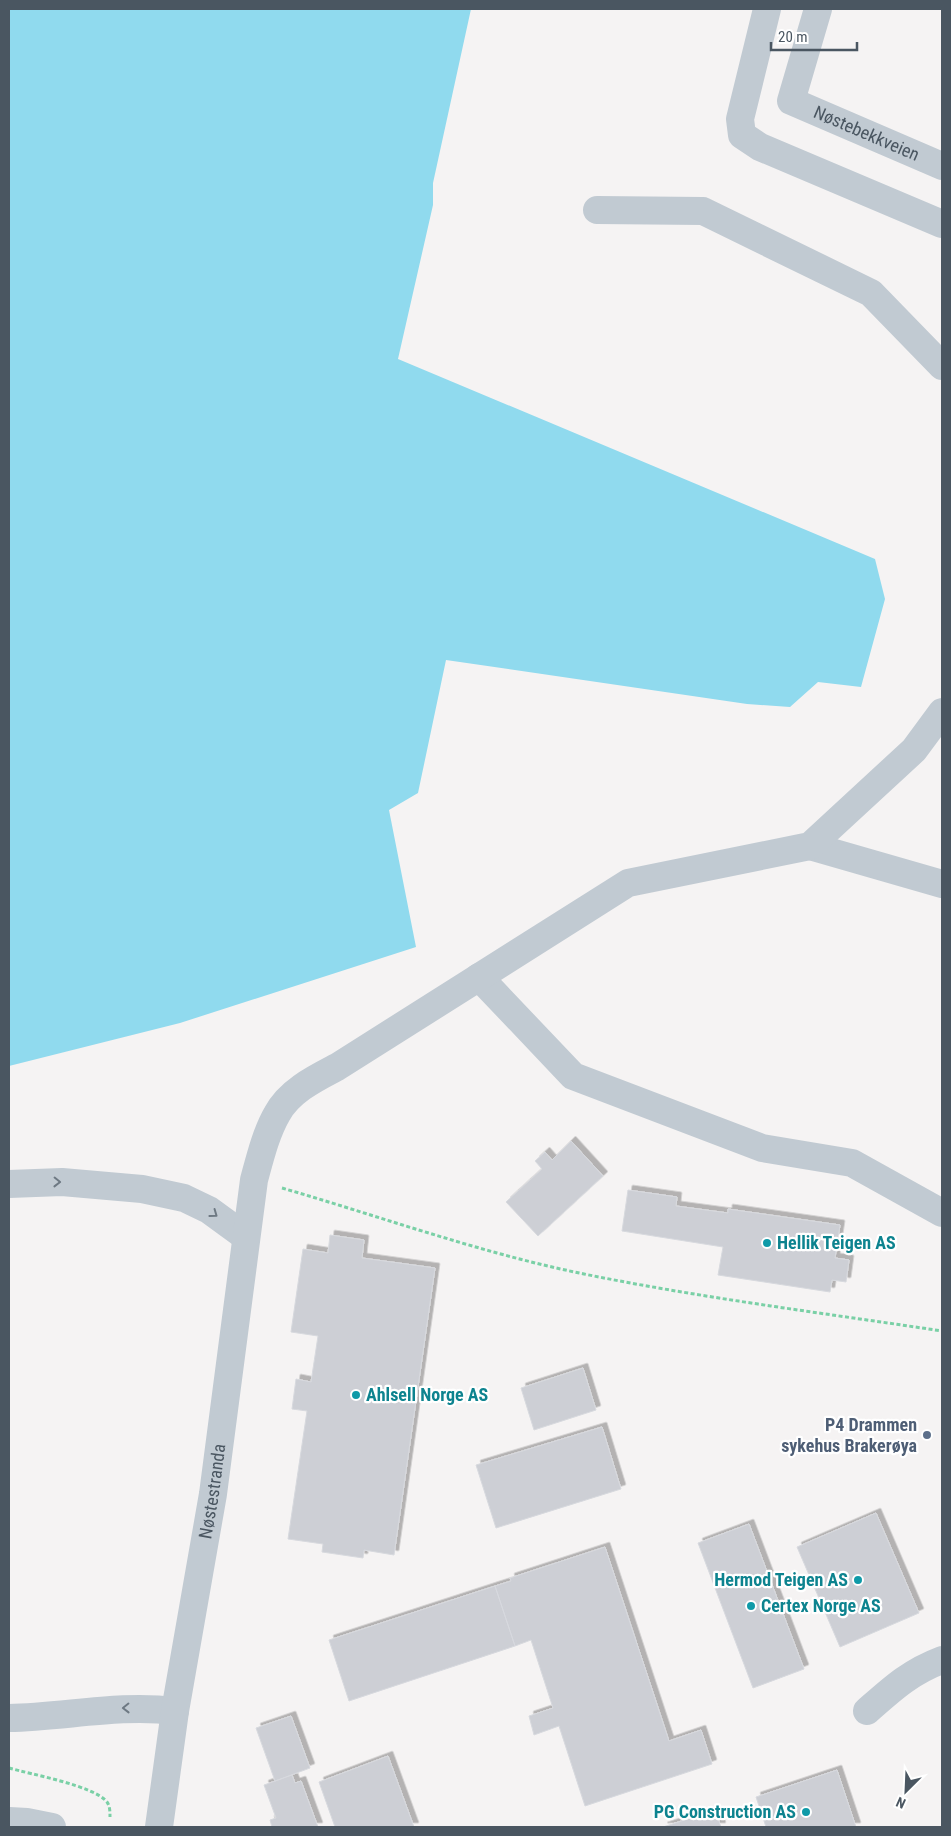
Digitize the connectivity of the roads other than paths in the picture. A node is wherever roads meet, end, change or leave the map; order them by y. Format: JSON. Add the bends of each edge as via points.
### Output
{"nodes":[{"id":1,"x":767,"y":9,"type":"edge"},
{"id":2,"x":818,"y":9,"type":"edge"},
{"id":3,"x":942,"y":166,"type":"edge"},
{"id":4,"x":597,"y":210,"type":"dead end"},
{"id":5,"x":942,"y":224,"type":"edge"},
{"id":6,"x":942,"y":366,"type":"edge"},
{"id":7,"x":942,"y":712,"type":"edge"},
{"id":8,"x":810,"y":846,"type":"junction"},
{"id":9,"x":942,"y":884,"type":"edge"},
{"id":10,"x":479,"y":977,"type":"junction"},
{"id":11,"x":9,"y":1184,"type":"edge"},
{"id":12,"x":942,"y":1213,"type":"edge"},
{"id":13,"x":246,"y":1237,"type":"junction"},
{"id":14,"x":942,"y":1660,"type":"edge"},
{"id":15,"x":175,"y":1711,"type":"junction"},
{"id":16,"x":867,"y":1711,"type":"dead end"},
{"id":17,"x":9,"y":1718,"type":"edge"},
{"id":18,"x":9,"y":1821,"type":"edge"},
{"id":19,"x":50,"y":1827,"type":"edge"},
{"id":20,"x":159,"y":1827,"type":"edge"}],
"edges":[{"from":1,"to":5,"type":"street","via":[[740,118],[742,135],[760,147]]},
{"from":2,"to":3,"type":"street","name":"Nøstebekkveien","via":[[791,101]]},
{"from":4,"to":6,"type":"street","via":[[703,210],[871,293]]},
{"from":7,"to":8,"type":"street","via":[[914,750]]},
{"from":8,"to":9,"type":"street"},
{"from":8,"to":10,"type":"street","name":"Nøstestranda","via":[[628,883]]},
{"from":10,"to":12,"type":"street","via":[[574,1076],[762,1148],[852,1163]]},
{"from":10,"to":13,"type":"street","name":"Nøstestranda","via":[[292,1095],[277,1113],[258,1167]]},
{"from":11,"to":13,"type":"street","one_way":true,"via":[[62,1182],[142,1189],[184,1198],[209,1210]]},
{"from":13,"to":15,"type":"street","name":"Nøstestranda","via":[[213,1494]]},
{"from":14,"to":16,"type":"street","via":[[923,1667],[896,1685]]},
{"from":15,"to":17,"type":"street","one_way":true,"via":[[103,1709]]},
{"from":15,"to":20,"type":"street","name":"Nøstestranda"},
{"from":18,"to":19,"type":"street"}]}
